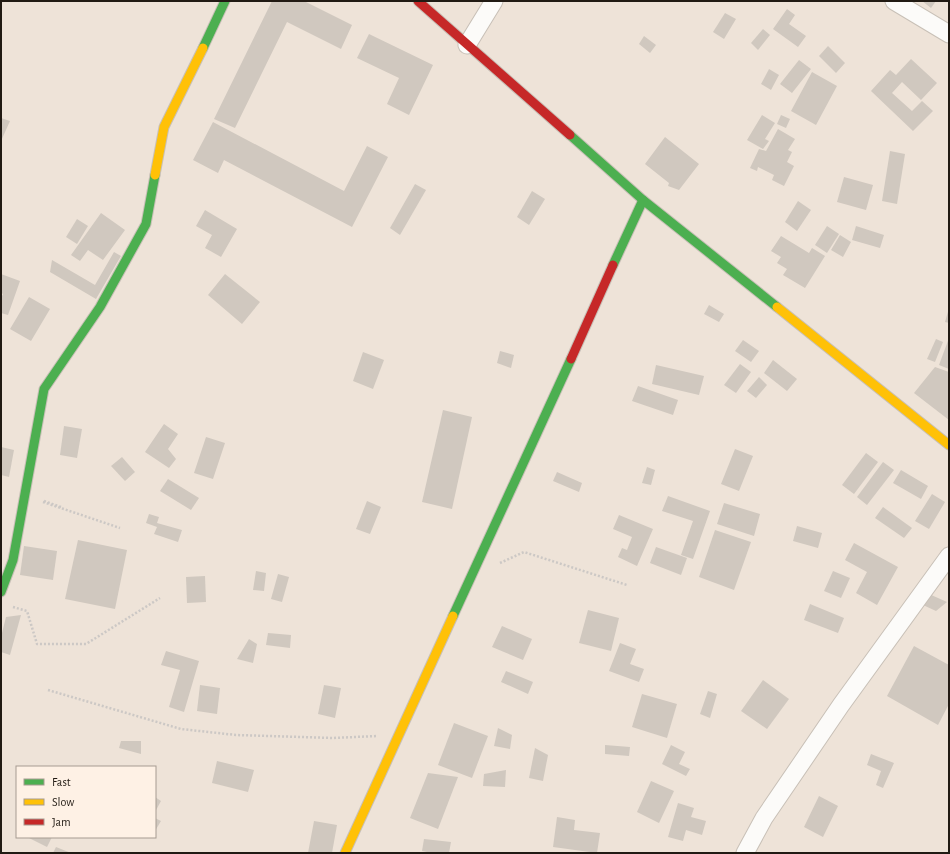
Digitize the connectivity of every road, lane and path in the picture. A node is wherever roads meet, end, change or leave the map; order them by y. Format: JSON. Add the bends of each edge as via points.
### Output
{"nodes":[{"id":1,"x":225,"y":1,"type":"edge"},
{"id":2,"x":418,"y":1,"type":"edge"},
{"id":3,"x":494,"y":1,"type":"edge"},
{"id":4,"x":894,"y":1,"type":"edge"},
{"id":5,"x":949,"y":34,"type":"edge"},
{"id":6,"x":467,"y":44,"type":"junction"},
{"id":7,"x":643,"y":200,"type":"junction"},
{"id":8,"x":949,"y":445,"type":"edge"},
{"id":9,"x":25,"y":496,"type":"junction"},
{"id":10,"x":61,"y":506,"type":"dead end"},
{"id":11,"x":120,"y":528,"type":"dead end"},
{"id":12,"x":949,"y":556,"type":"edge"},
{"id":13,"x":498,"y":564,"type":"dead end"},
{"id":14,"x":627,"y":585,"type":"dead end"},
{"id":15,"x":1,"y":592,"type":"edge"},
{"id":16,"x":160,"y":598,"type":"dead end"},
{"id":17,"x":8,"y":605,"type":"dead end"},
{"id":18,"x":48,"y":690,"type":"dead end"},
{"id":19,"x":399,"y":735,"type":"junction"},
{"id":20,"x":345,"y":853,"type":"edge"},
{"id":21,"x":745,"y":853,"type":"edge"}],
"edges":[{"from":1,"to":9,"type":"street","via":[[164,127],[146,224],[100,306],[44,389]]},
{"from":2,"to":6,"type":"street"},
{"from":3,"to":6,"type":"street"},
{"from":4,"to":5,"type":"street"},
{"from":6,"to":7,"type":"street"},
{"from":7,"to":8,"type":"street"},
{"from":7,"to":19,"type":"street"},
{"from":9,"to":10,"type":"path"},
{"from":9,"to":11,"type":"path"},
{"from":9,"to":15,"type":"street","via":[[13,560]]},
{"from":12,"to":21,"type":"street","via":[[841,705],[764,818]]},
{"from":13,"to":14,"type":"path","via":[[524,552]]},
{"from":16,"to":17,"type":"path","via":[[86,644],[37,644],[28,611]]},
{"from":18,"to":19,"type":"path","via":[[181,729],[236,735],[333,738]]},
{"from":19,"to":20,"type":"street"}]}
